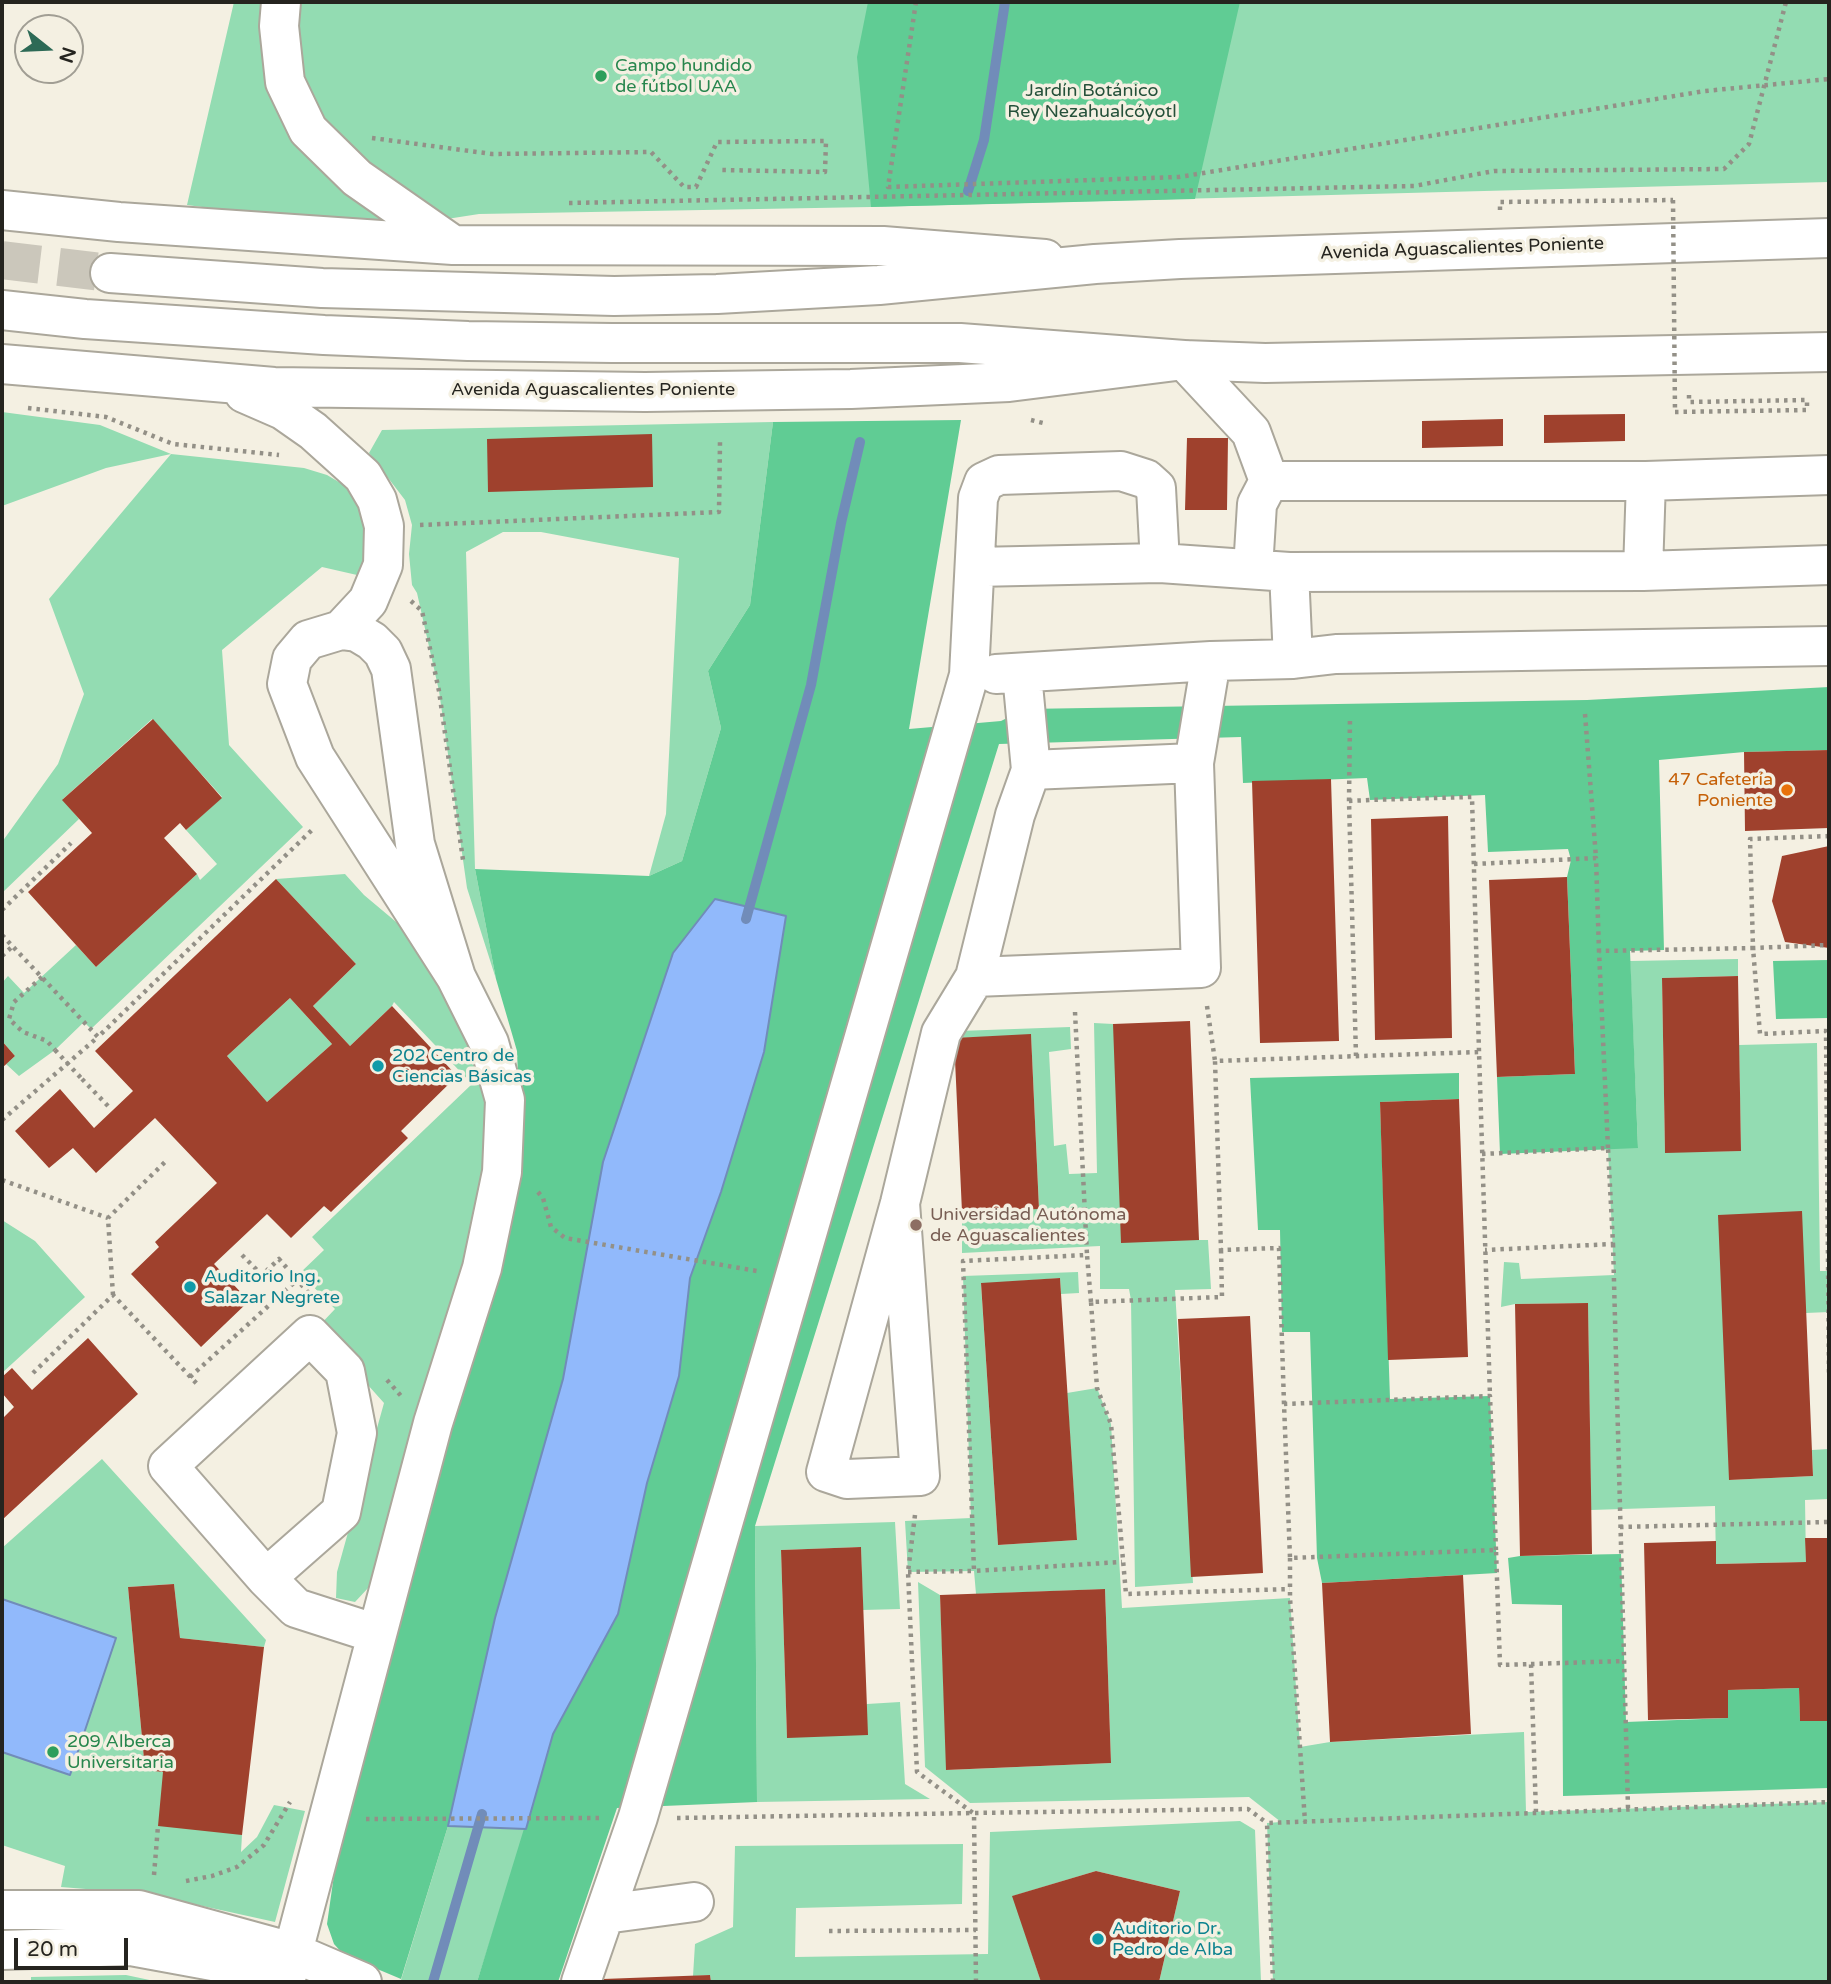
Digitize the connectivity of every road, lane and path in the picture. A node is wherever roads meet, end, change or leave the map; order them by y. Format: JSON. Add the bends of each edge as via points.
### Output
{"nodes":[{"id":1,"x":281,"y":2,"type":"edge"},
{"id":2,"x":916,"y":2,"type":"edge"},
{"id":3,"x":1786,"y":2,"type":"edge"},
{"id":4,"x":1829,"y":79,"type":"edge"},
{"id":5,"x":1764,"y":86,"type":"junction"},
{"id":6,"x":371,"y":138,"type":"dead end"},
{"id":7,"x":722,"y":170,"type":"dead end"},
{"id":8,"x":1673,"y":200,"type":"dead end"},
{"id":9,"x":562,"y":204,"type":"dead end"},
{"id":10,"x":2,"y":210,"type":"edge"},
{"id":11,"x":1829,"y":238,"type":"edge"},
{"id":12,"x":453,"y":245,"type":"junction"},
{"id":13,"x":1096,"y":264,"type":"junction"},
{"id":14,"x":110,"y":273,"type":"tunnel mouth"},
{"id":15,"x":2,"y":310,"type":"edge"},
{"id":16,"x":1829,"y":352,"type":"edge"},
{"id":17,"x":1184,"y":360,"type":"junction"},
{"id":18,"x":2,"y":364,"type":"edge"},
{"id":19,"x":215,"y":383,"type":"junction"},
{"id":20,"x":1689,"y":402,"type":"dead end"},
{"id":21,"x":720,"y":442,"type":"dead end"},
{"id":22,"x":1829,"y":475,"type":"edge"},
{"id":23,"x":1269,"y":481,"type":"junction"},
{"id":24,"x":1646,"y":481,"type":"junction"},
{"id":25,"x":384,"y":526,"type":"junction"},
{"id":26,"x":1160,"y":563,"type":"junction"},
{"id":27,"x":1829,"y":565,"type":"edge"},
{"id":28,"x":975,"y":567,"type":"junction"},
{"id":29,"x":1271,"y":570,"type":"junction"},
{"id":30,"x":1643,"y":571,"type":"junction"},
{"id":31,"x":409,"y":599,"type":"dead end"},
{"id":32,"x":341,"y":629,"type":"junction"},
{"id":33,"x":1829,"y":646,"type":"edge"},
{"id":34,"x":1293,"y":659,"type":"junction"},
{"id":35,"x":1211,"y":661,"type":"junction"},
{"id":36,"x":1022,"y":674,"type":"junction"},
{"id":37,"x":969,"y":675,"type":"junction"},
{"id":38,"x":1585,"y":714,"type":"dead end"},
{"id":39,"x":1350,"y":716,"type":"dead end"},
{"id":40,"x":1194,"y":763,"type":"junction"},
{"id":41,"x":1031,"y":770,"type":"junction"},
{"id":42,"x":1349,"y":800,"type":"junction"},
{"id":43,"x":342,"y":801,"type":"junction"},
{"id":44,"x":1829,"y":836,"type":"edge"},
{"id":45,"x":71,"y":843,"type":"dead end"},
{"id":46,"x":415,"y":844,"type":"junction"},
{"id":47,"x":1596,"y":858,"type":"junction"},
{"id":48,"x":463,"y":861,"type":"dead end"},
{"id":49,"x":1474,"y":864,"type":"junction"},
{"id":50,"x":384,"y":866,"type":"junction"},
{"id":51,"x":2,"y":909,"type":"edge"},
{"id":52,"x":2,"y":935,"type":"edge"},
{"id":53,"x":1829,"y":945,"type":"edge"},
{"id":54,"x":13,"y":946,"type":"junction"},
{"id":55,"x":1753,"y":948,"type":"junction"},
{"id":56,"x":1599,"y":951,"type":"junction"},
{"id":57,"x":2,"y":956,"type":"edge"},
{"id":58,"x":1201,"y":968,"type":"junction"},
{"id":59,"x":1073,"y":973,"type":"junction"},
{"id":60,"x":42,"y":977,"type":"junction"},
{"id":61,"x":456,"y":977,"type":"junction"},
{"id":62,"x":975,"y":977,"type":"junction"},
{"id":63,"x":1828,"y":1031,"type":"edge"},
{"id":64,"x":98,"y":1037,"type":"junction"},
{"id":65,"x":1479,"y":1052,"type":"junction"},
{"id":66,"x":1356,"y":1056,"type":"junction"},
{"id":67,"x":1215,"y":1061,"type":"junction"},
{"id":68,"x":108,"y":1106,"type":"dead end"},
{"id":69,"x":2,"y":1120,"type":"edge"},
{"id":70,"x":1608,"y":1148,"type":"junction"},
{"id":71,"x":1482,"y":1154,"type":"junction"},
{"id":72,"x":165,"y":1162,"type":"dead end"},
{"id":73,"x":2,"y":1180,"type":"edge"},
{"id":74,"x":536,"y":1191,"type":"dead end"},
{"id":75,"x":901,"y":1203,"type":"junction"},
{"id":76,"x":108,"y":1218,"type":"junction"},
{"id":77,"x":1613,"y":1244,"type":"junction"},
{"id":78,"x":1221,"y":1250,"type":"junction"},
{"id":79,"x":1485,"y":1250,"type":"junction"},
{"id":80,"x":1087,"y":1255,"type":"junction"},
{"id":81,"x":768,"y":1273,"type":"dead end"},
{"id":82,"x":297,"y":1280,"type":"dead end"},
{"id":83,"x":113,"y":1296,"type":"junction"},
{"id":84,"x":1091,"y":1302,"type":"junction"},
{"id":85,"x":1829,"y":1340,"type":"edge"},
{"id":86,"x":33,"y":1373,"type":"dead end"},
{"id":87,"x":1829,"y":1376,"type":"edge"},
{"id":88,"x":190,"y":1377,"type":"junction"},
{"id":89,"x":1490,"y":1395,"type":"junction"},
{"id":90,"x":1284,"y":1404,"type":"junction"},
{"id":91,"x":225,"y":1414,"type":"junction"},
{"id":92,"x":920,"y":1476,"type":"junction"},
{"id":93,"x":1829,"y":1522,"type":"edge"},
{"id":94,"x":1620,"y":1527,"type":"junction"},
{"id":95,"x":1496,"y":1550,"type":"junction"},
{"id":96,"x":1290,"y":1558,"type":"junction"},
{"id":97,"x":1122,"y":1562,"type":"junction"},
{"id":98,"x":974,"y":1571,"type":"junction"},
{"id":99,"x":908,"y":1572,"type":"junction"},
{"id":100,"x":266,"y":1578,"type":"junction"},
{"id":101,"x":1290,"y":1589,"type":"junction"},
{"id":102,"x":377,"y":1634,"type":"junction"},
{"id":103,"x":1624,"y":1661,"type":"junction"},
{"id":104,"x":1531,"y":1664,"type":"junction"},
{"id":105,"x":1829,"y":1802,"type":"edge"},
{"id":106,"x":1628,"y":1808,"type":"junction"},
{"id":107,"x":1536,"y":1812,"type":"junction"},
{"id":108,"x":974,"y":1813,"type":"junction"},
{"id":109,"x":620,"y":1818,"type":"junction"},
{"id":110,"x":354,"y":1819,"type":"dead end"},
{"id":111,"x":1305,"y":1822,"type":"junction"},
{"id":112,"x":1267,"y":1823,"type":"junction"},
{"id":113,"x":158,"y":1826,"type":"dead end"},
{"id":114,"x":153,"y":1882,"type":"dead end"},
{"id":115,"x":694,"y":1902,"type":"dead end"},
{"id":116,"x":2,"y":1910,"type":"edge"},
{"id":117,"x":606,"y":1914,"type":"junction"},
{"id":118,"x":976,"y":1930,"type":"junction"},
{"id":119,"x":829,"y":1931,"type":"dead end"},
{"id":120,"x":2,"y":1950,"type":"edge"},
{"id":121,"x":287,"y":1975,"type":"edge"},
{"id":122,"x":348,"y":1976,"type":"edge"},
{"id":123,"x":580,"y":1982,"type":"edge"},
{"id":124,"x":976,"y":1982,"type":"edge"},
{"id":125,"x":1273,"y":1982,"type":"edge"}],
"edges":[{"from":1,"to":12,"type":"main road","via":[[285,82],[308,131],[358,178]]},
{"from":2,"to":5,"type":"path","via":[[888,187],[1179,177],[1705,91]]},
{"from":3,"to":5,"type":"path"},
{"from":4,"to":5,"type":"path"},
{"from":5,"to":9,"type":"path","via":[[1749,144],[1724,169],[1494,171],[1413,186]]},
{"from":6,"to":7,"type":"path","via":[[492,155],[651,152],[684,187],[696,187],[717,142],[826,142],[825,172]]},
{"from":8,"to":20,"type":"path","bridge":true,"via":[[1675,412],[1807,410],[1807,400]]},
{"from":10,"to":12,"type":"main road","name":"Avenida Aguascalientes Poniente"},
{"from":11,"to":13,"type":"main road","name":"Avenida Aguascalientes Poniente"},
{"from":12,"to":13,"type":"main road","name":"Avenida Aguascalientes Poniente","via":[[883,246]]},
{"from":13,"to":14,"type":"main road","name":"Avenida Aguascalientes Poniente","via":[[812,290],[614,296],[322,288]]},
{"from":15,"to":17,"type":"main road","name":"Avenida Aguascalientes Poniente","via":[[324,335],[626,343],[960,343]]},
{"from":16,"to":17,"type":"main road","name":"Avenida Aguascalientes Poniente","via":[[1265,363]]},
{"from":17,"to":19,"type":"main road","name":"Avenida Aguascalientes Poniente","via":[[1009,382],[851,389],[645,392]]},
{"from":17,"to":23,"type":"main road","via":[[1251,432]]},
{"from":18,"to":19,"type":"main road","name":"Avenida Aguascalientes Poniente"},
{"from":19,"to":25,"type":"main road","via":[[283,410],[313,430],[363,476],[377,500]]},
{"from":21,"to":25,"type":"path","via":[[719,512]]},
{"from":22,"to":24,"type":"main road"},
{"from":23,"to":24,"type":"main road"},
{"from":23,"to":29,"type":"main road","via":[[1257,504]]},
{"from":24,"to":30,"type":"main road"},
{"from":25,"to":32,"type":"main road","via":[[383,565],[368,601]]},
{"from":26,"to":28,"type":"main road"},
{"from":26,"to":28,"type":"main road","via":[[1156,488],[1146,479],[1121,471],[999,475],[984,482],[978,498]]},
{"from":26,"to":29,"type":"main road"},
{"from":27,"to":30,"type":"main road"},
{"from":28,"to":37,"type":"main road"},
{"from":29,"to":30,"type":"main road"},
{"from":29,"to":34,"type":"main road"},
{"from":31,"to":48,"type":"path","via":[[422,611],[436,677]]},
{"from":32,"to":43,"type":"main road","via":[[308,640],[292,659],[287,684],[315,757]]},
{"from":32,"to":46,"type":"main road","via":[[372,641],[391,669]]},
{"from":33,"to":34,"type":"main road","via":[[1336,654]]},
{"from":34,"to":35,"type":"main road"},
{"from":35,"to":36,"type":"main road"},
{"from":35,"to":40,"type":"main road"},
{"from":36,"to":37,"type":"main road"},
{"from":36,"to":41,"type":"main road"},
{"from":37,"to":109,"type":"main road"},
{"from":38,"to":47,"type":"path"},
{"from":39,"to":42,"type":"path"},
{"from":40,"to":41,"type":"main road"},
{"from":40,"to":58,"type":"main road"},
{"from":41,"to":62,"type":"main road","via":[[1015,815]]},
{"from":42,"to":49,"type":"path","via":[[1472,797]]},
{"from":42,"to":66,"type":"path"},
{"from":43,"to":50,"type":"main road"},
{"from":43,"to":64,"type":"path"},
{"from":44,"to":55,"type":"path","via":[[1750,839]]},
{"from":45,"to":51,"type":"path"},
{"from":46,"to":50,"type":"main road","via":[[401,861]]},
{"from":46,"to":61,"type":"main road"},
{"from":47,"to":49,"type":"path"},
{"from":47,"to":56,"type":"path"},
{"from":49,"to":65,"type":"path"},
{"from":50,"to":61,"type":"main road"},
{"from":52,"to":54,"type":"path"},
{"from":53,"to":55,"type":"path"},
{"from":54,"to":57,"type":"path"},
{"from":54,"to":60,"type":"path"},
{"from":55,"to":56,"type":"path"},
{"from":55,"to":63,"type":"path","via":[[1760,1034]]},
{"from":56,"to":70,"type":"path"},
{"from":58,"to":59,"type":"main road"},
{"from":58,"to":67,"type":"path"},
{"from":59,"to":62,"type":"main road"},
{"from":59,"to":80,"type":"path"},
{"from":60,"to":64,"type":"path"},
{"from":60,"to":68,"type":"path","bridge":true,"via":[[14,1002],[9,1019],[23,1032],[47,1041]]},
{"from":61,"to":102,"type":"main road","via":[[489,1043],[505,1100],[502,1172],[482,1268],[433,1423]]},
{"from":62,"to":75,"type":"main road","via":[[941,1033]]},
{"from":63,"to":85,"type":"path"},
{"from":64,"to":69,"type":"path"},
{"from":65,"to":66,"type":"path"},
{"from":65,"to":71,"type":"path"},
{"from":66,"to":67,"type":"path"},
{"from":67,"to":78,"type":"path"},
{"from":70,"to":71,"type":"path"},
{"from":70,"to":77,"type":"path"},
{"from":71,"to":79,"type":"path"},
{"from":72,"to":76,"type":"path"},
{"from":73,"to":76,"type":"path"},
{"from":74,"to":81,"type":"path","via":[[543,1198],[551,1227],[565,1238]]},
{"from":75,"to":92,"type":"main road"},
{"from":75,"to":92,"type":"main road","via":[[826,1472],[848,1479]]},
{"from":76,"to":83,"type":"path"},
{"from":77,"to":79,"type":"path"},
{"from":77,"to":94,"type":"path"},
{"from":78,"to":84,"type":"path","via":[[1222,1297]]},
{"from":78,"to":90,"type":"path","via":[[1279,1248]]},
{"from":79,"to":89,"type":"path"},
{"from":80,"to":84,"type":"path"},
{"from":80,"to":98,"type":"path","via":[[962,1261]]},
{"from":82,"to":88,"type":"path"},
{"from":83,"to":86,"type":"path"},
{"from":83,"to":88,"type":"path"},
{"from":84,"to":97,"type":"path","via":[[1097,1388],[1111,1424]]},
{"from":85,"to":87,"type":"path"},
{"from":88,"to":91,"type":"path"},
{"from":89,"to":90,"type":"path"},
{"from":89,"to":95,"type":"path"},
{"from":90,"to":96,"type":"path"},
{"from":91,"to":100,"type":"main road","via":[[168,1466]]},
{"from":91,"to":100,"type":"main road","via":[[310,1335],[345,1371],[357,1433],[341,1512]]},
{"from":92,"to":99,"type":"path"},
{"from":93,"to":94,"type":"path"},
{"from":94,"to":103,"type":"path"},
{"from":95,"to":96,"type":"path"},
{"from":95,"to":104,"type":"path","via":[[1500,1665]]},
{"from":96,"to":101,"type":"path"},
{"from":97,"to":98,"type":"path"},
{"from":97,"to":101,"type":"path","via":[[1126,1594]]},
{"from":98,"to":99,"type":"path"},
{"from":99,"to":108,"type":"path","via":[[916,1772]]},
{"from":100,"to":102,"type":"main road","via":[[296,1608]]},
{"from":101,"to":111,"type":"path"},
{"from":102,"to":121,"type":"main road"},
{"from":103,"to":104,"type":"path"},
{"from":103,"to":106,"type":"path"},
{"from":104,"to":107,"type":"path"},
{"from":105,"to":106,"type":"path"},
{"from":106,"to":107,"type":"path"},
{"from":107,"to":111,"type":"path"},
{"from":108,"to":109,"type":"path"},
{"from":108,"to":112,"type":"path","via":[[1248,1809]]},
{"from":108,"to":118,"type":"path"},
{"from":109,"to":110,"type":"path"},
{"from":109,"to":117,"type":"main road"},
{"from":111,"to":112,"type":"path"},
{"from":112,"to":125,"type":"path"},
{"from":113,"to":114,"type":"path"},
{"from":115,"to":117,"type":"main road"},
{"from":116,"to":121,"type":"main road","via":[[139,1910]]},
{"from":117,"to":123,"type":"main road"},
{"from":118,"to":119,"type":"path"},
{"from":118,"to":124,"type":"path"},
{"from":120,"to":121,"type":"main road","via":[[131,1946]]},
{"from":121,"to":122,"type":"main road"}]}
